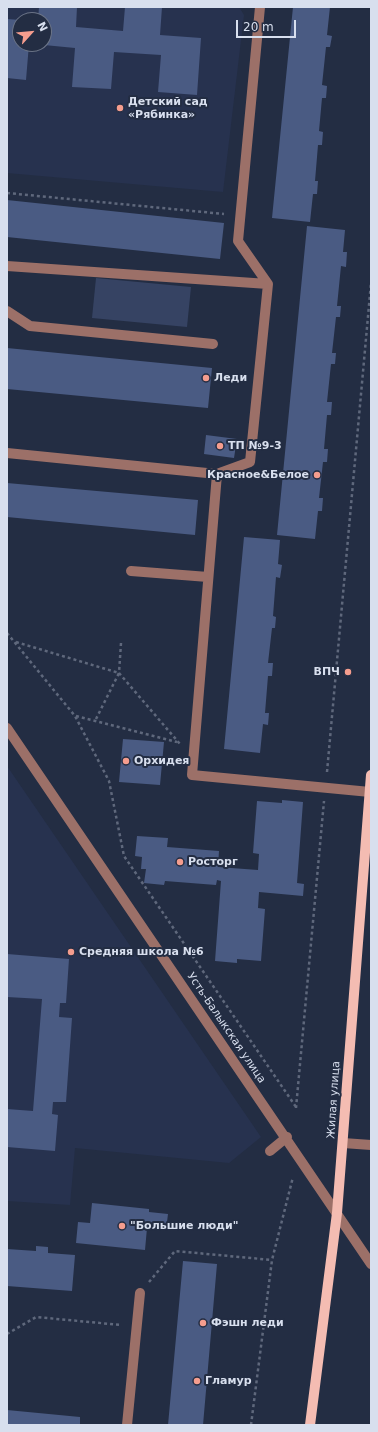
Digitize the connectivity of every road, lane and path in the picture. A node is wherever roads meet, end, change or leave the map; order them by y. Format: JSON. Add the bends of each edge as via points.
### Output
{"nodes":[{"id":1,"x":260,"y":7,"type":"edge"},
{"id":2,"x":7,"y":193,"type":"edge"},
{"id":3,"x":224,"y":214,"type":"dead end"},
{"id":4,"x":7,"y":266,"type":"edge"},
{"id":5,"x":371,"y":283,"type":"edge"},
{"id":6,"x":268,"y":284,"type":"junction"},
{"id":7,"x":7,"y":311,"type":"edge"},
{"id":8,"x":213,"y":344,"type":"dead end"},
{"id":9,"x":7,"y":453,"type":"edge"},
{"id":10,"x":217,"y":474,"type":"junction"},
{"id":11,"x":131,"y":571,"type":"dead end"},
{"id":12,"x":208,"y":577,"type":"junction"},
{"id":13,"x":7,"y":633,"type":"edge"},
{"id":14,"x":15,"y":642,"type":"junction"},
{"id":15,"x":121,"y":643,"type":"dead end"},
{"id":16,"x":119,"y":673,"type":"junction"},
{"id":17,"x":75,"y":716,"type":"junction"},
{"id":18,"x":95,"y":721,"type":"junction"},
{"id":19,"x":7,"y":728,"type":"edge"},
{"id":20,"x":178,"y":742,"type":"junction"},
{"id":21,"x":193,"y":760,"type":"junction"},
{"id":22,"x":371,"y":775,"type":"edge"},
{"id":23,"x":325,"y":788,"type":"junction"},
{"id":24,"x":370,"y":792,"type":"junction"},
{"id":25,"x":287,"y":1137,"type":"junction"},
{"id":26,"x":343,"y":1143,"type":"junction"},
{"id":27,"x":371,"y":1145,"type":"edge"},
{"id":28,"x":270,"y":1151,"type":"dead end"},
{"id":29,"x":290,"y":1170,"type":"dead end"},
{"id":30,"x":337,"y":1213,"type":"junction"},
{"id":31,"x":272,"y":1260,"type":"junction"},
{"id":32,"x":371,"y":1264,"type":"edge"},
{"id":33,"x":140,"y":1293,"type":"joint"},
{"id":34,"x":137,"y":1327,"type":"junction"},
{"id":35,"x":7,"y":1334,"type":"edge"},
{"id":36,"x":128,"y":1425,"type":"edge"},
{"id":37,"x":251,"y":1425,"type":"edge"},
{"id":38,"x":310,"y":1425,"type":"edge"}],
"edges":[{"from":1,"to":6,"type":"street","via":[[238,241]]},
{"from":2,"to":3,"type":"path"},
{"from":4,"to":6,"type":"street"},
{"from":5,"to":23,"type":"path"},
{"from":6,"to":10,"type":"street","via":[[250,462]]},
{"from":7,"to":8,"type":"street","via":[[30,326]]},
{"from":9,"to":10,"type":"street"},
{"from":10,"to":12,"type":"street"},
{"from":11,"to":12,"type":"street"},
{"from":12,"to":21,"type":"street"},
{"from":13,"to":14,"type":"path"},
{"from":14,"to":16,"type":"path"},
{"from":14,"to":17,"type":"path"},
{"from":15,"to":16,"type":"path"},
{"from":16,"to":18,"type":"path"},
{"from":16,"to":20,"type":"path"},
{"from":17,"to":18,"type":"path"},
{"from":17,"to":23,"type":"path","via":[[109,781],[124,856],[296,1108]]},
{"from":18,"to":20,"type":"path"},
{"from":19,"to":25,"type":"street","name":"Усть-Балыкская улица"},
{"from":20,"to":21,"type":"path"},
{"from":21,"to":23,"type":"street","via":[[192,775]]},
{"from":22,"to":24,"type":"main road","name":"Жилая улица"},
{"from":23,"to":24,"type":"street"},
{"from":24,"to":26,"type":"main road","name":"Жилая улица"},
{"from":25,"to":28,"type":"street"},
{"from":25,"to":30,"type":"street","name":"Усть-Балыкская улица"},
{"from":26,"to":27,"type":"street"},
{"from":26,"to":30,"type":"main road","name":"Жилая улица"},
{"from":29,"to":31,"type":"path","via":[[294,1176]]},
{"from":30,"to":32,"type":"street","name":"Усть-Балыкская улица"},
{"from":30,"to":38,"type":"main road","name":"Жилая улица"},
{"from":31,"to":33,"type":"path","via":[[175,1251]]},
{"from":31,"to":37,"type":"path"},
{"from":33,"to":34,"type":"street"},
{"from":34,"to":35,"type":"path","via":[[36,1317]]},
{"from":34,"to":36,"type":"street"}]}
